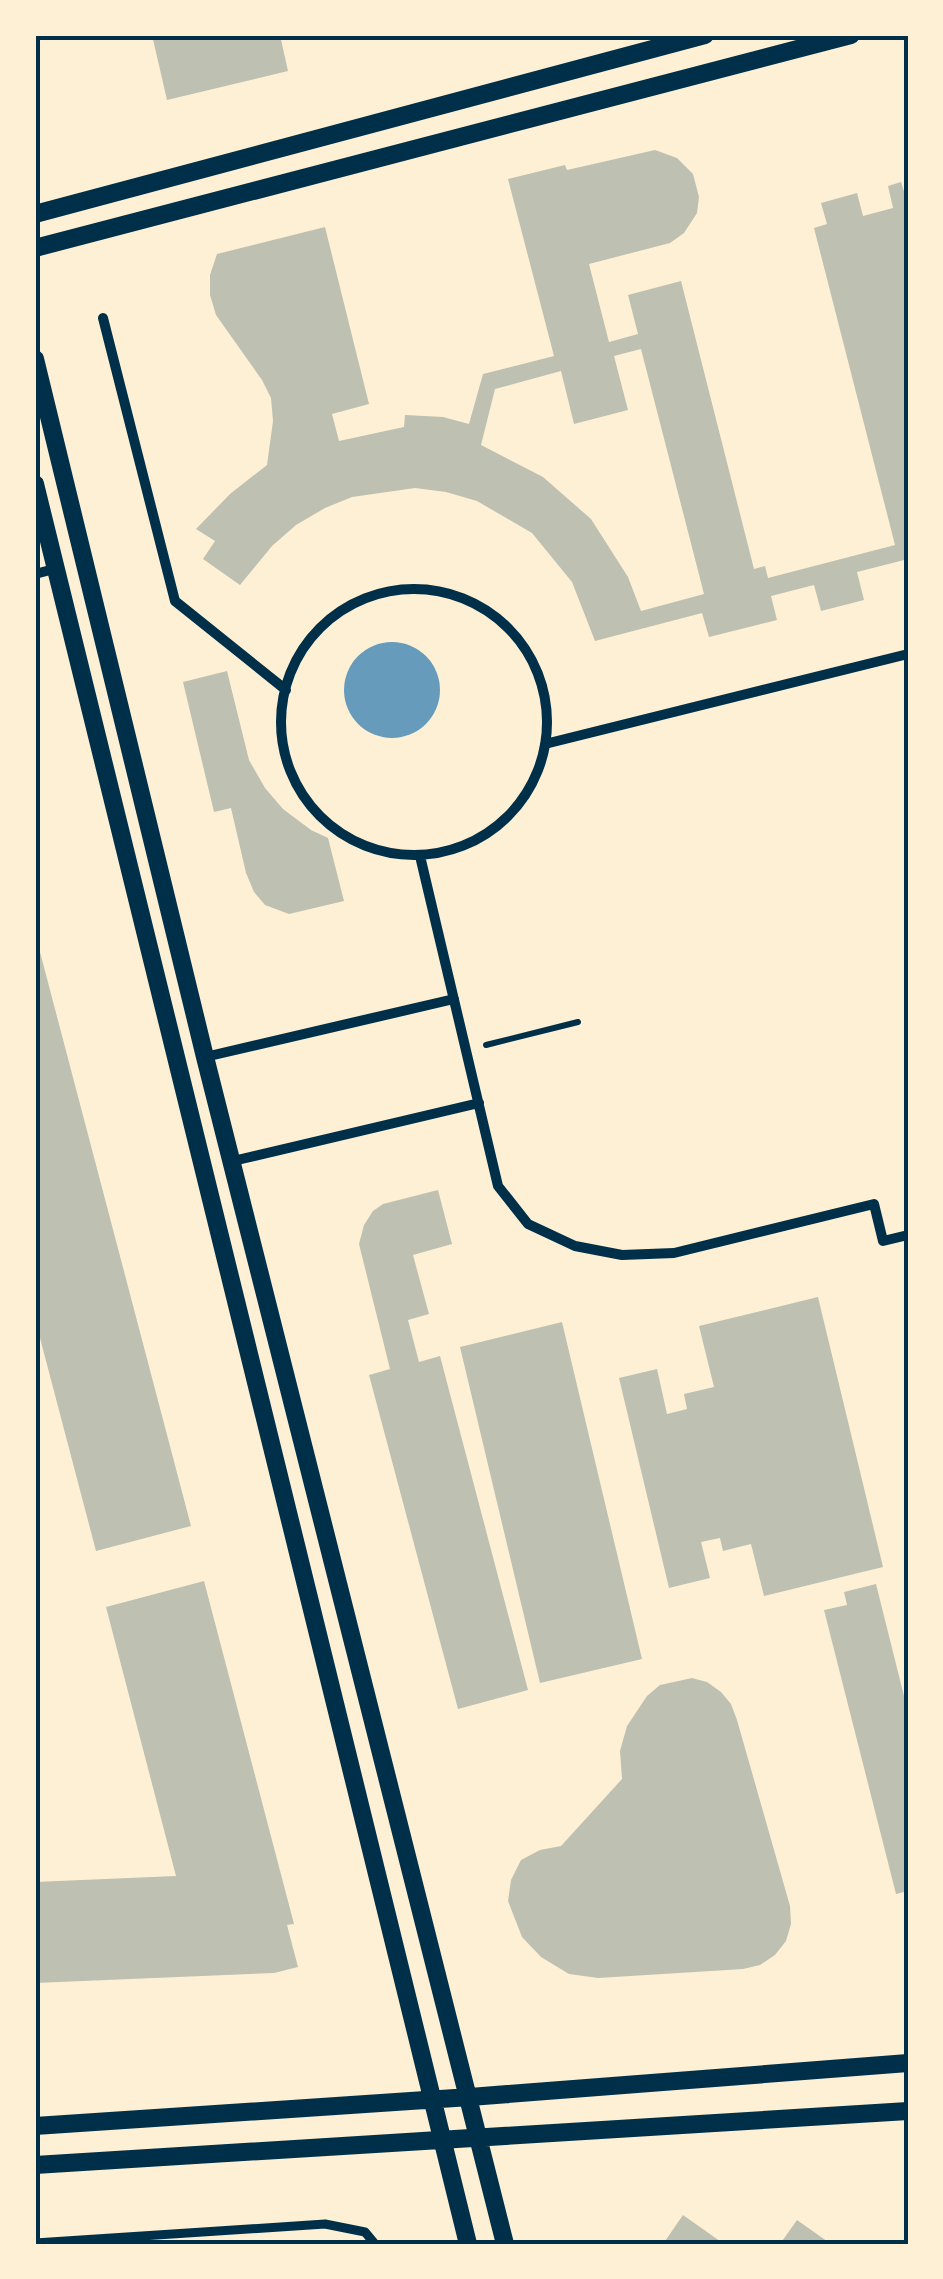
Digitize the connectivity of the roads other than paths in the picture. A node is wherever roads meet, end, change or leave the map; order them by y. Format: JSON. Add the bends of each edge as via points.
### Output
{"nodes":[{"id":1,"x":705,"y":35,"type":"edge"},
{"id":2,"x":851,"y":35,"type":"edge"},
{"id":3,"x":35,"y":214,"type":"edge"},
{"id":4,"x":35,"y":248,"type":"edge"},
{"id":5,"x":104,"y":318,"type":"dead end"},
{"id":6,"x":35,"y":359,"type":"edge"},
{"id":7,"x":35,"y":484,"type":"edge"},
{"id":8,"x":58,"y":568,"type":"junction"},
{"id":9,"x":35,"y":574,"type":"edge"},
{"id":10,"x":908,"y":654,"type":"edge"},
{"id":11,"x":286,"y":690,"type":"junction"},
{"id":12,"x":545,"y":744,"type":"junction"},
{"id":13,"x":420,"y":856,"type":"junction"},
{"id":14,"x":454,"y":998,"type":"junction"},
{"id":15,"x":206,"y":1057,"type":"junction"},
{"id":16,"x":479,"y":1103,"type":"junction"},
{"id":17,"x":233,"y":1161,"type":"junction"},
{"id":18,"x":908,"y":1235,"type":"edge"},
{"id":19,"x":908,"y":2063,"type":"edge"},
{"id":20,"x":470,"y":2098,"type":"junction"},
{"id":21,"x":434,"y":2099,"type":"junction"},
{"id":22,"x":908,"y":2110,"type":"edge"},
{"id":23,"x":35,"y":2126,"type":"edge"},
{"id":24,"x":481,"y":2139,"type":"junction"},
{"id":25,"x":444,"y":2140,"type":"junction"},
{"id":26,"x":35,"y":2165,"type":"edge"},
{"id":27,"x":35,"y":2243,"type":"edge"},
{"id":28,"x":375,"y":2244,"type":"edge"},
{"id":29,"x":468,"y":2244,"type":"edge"},
{"id":30,"x":506,"y":2244,"type":"edge"}],
"edges":[{"from":1,"to":3,"type":"street"},
{"from":2,"to":4,"type":"street"},
{"from":5,"to":11,"type":"street","via":[[174,601]]},
{"from":6,"to":15,"type":"street"},
{"from":7,"to":8,"type":"street"},
{"from":8,"to":9,"type":"street"},
{"from":8,"to":21,"type":"street"},
{"from":10,"to":12,"type":"street"},
{"from":11,"to":12,"type":"street","via":[[310,637],[344,607],[386,590],[432,588],[475,601],[511,628],[537,666],[548,710]]},
{"from":11,"to":13,"type":"street","via":[[280,721],[287,764],[307,803],[338,832],[377,851]]},
{"from":12,"to":13,"type":"street","via":[[528,793],[500,826],[462,848]]},
{"from":13,"to":14,"type":"street"},
{"from":14,"to":15,"type":"street"},
{"from":14,"to":16,"type":"street"},
{"from":15,"to":17,"type":"street"},
{"from":16,"to":17,"type":"street"},
{"from":16,"to":18,"type":"street","via":[[498,1186],[528,1224],[575,1246],[622,1255],[674,1253],[874,1204],[882,1241]]},
{"from":17,"to":20,"type":"street"},
{"from":19,"to":20,"type":"street"},
{"from":20,"to":21,"type":"street"},
{"from":20,"to":24,"type":"street"},
{"from":21,"to":23,"type":"street"},
{"from":21,"to":25,"type":"street"},
{"from":22,"to":24,"type":"street"},
{"from":24,"to":25,"type":"street"},
{"from":24,"to":30,"type":"street"},
{"from":25,"to":26,"type":"street"},
{"from":25,"to":29,"type":"street"},
{"from":27,"to":28,"type":"street","via":[[325,2224],[365,2232]]}]}
